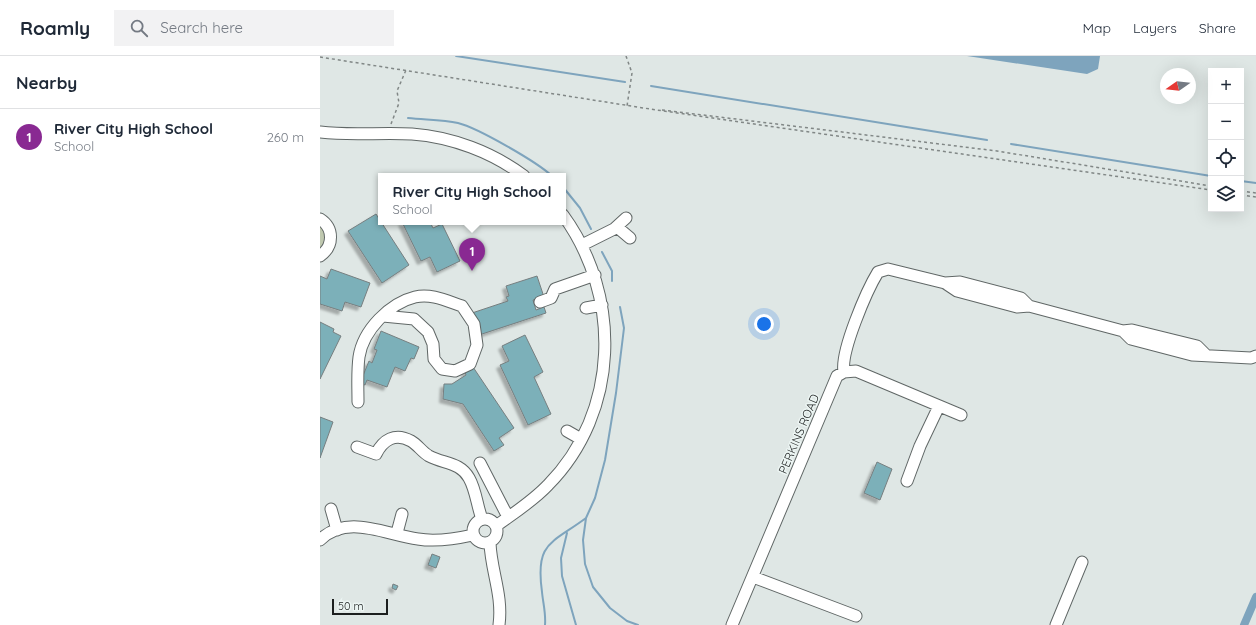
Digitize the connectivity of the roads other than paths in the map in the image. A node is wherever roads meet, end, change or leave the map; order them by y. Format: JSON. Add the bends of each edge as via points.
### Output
{"nodes":[{"id":1,"x":320,"y":132,"type":"edge"},
{"id":2,"x":519,"y":173,"type":"edge"},
{"id":3,"x":626,"y":218,"type":"dead end"},
{"id":4,"x":320,"y":219,"type":"edge"},
{"id":5,"x":566,"y":220,"type":"edge"},
{"id":6,"x":617,"y":227,"type":"junction"},
{"id":7,"x":630,"y":238,"type":"dead end"},
{"id":8,"x":582,"y":245,"type":"junction"},
{"id":9,"x":320,"y":256,"type":"edge"},
{"id":10,"x":595,"y":275,"type":"junction"},
{"id":11,"x":540,"y":302,"type":"dead end"},
{"id":12,"x":602,"y":304,"type":"junction"},
{"id":13,"x":586,"y":308,"type":"dead end"},
{"id":14,"x":383,"y":316,"type":"junction"},
{"id":15,"x":1256,"y":356,"type":"edge"},
{"id":16,"x":844,"y":372,"type":"junction"},
{"id":17,"x":358,"y":402,"type":"dead end"},
{"id":18,"x":939,"y":406,"type":"junction"},
{"id":19,"x":961,"y":415,"type":"dead end"},
{"id":20,"x":567,"y":431,"type":"dead end"},
{"id":21,"x":581,"y":439,"type":"junction"},
{"id":22,"x":357,"y":447,"type":"dead end"},
{"id":23,"x":480,"y":463,"type":"dead end"},
{"id":24,"x":907,"y":481,"type":"dead end"},
{"id":25,"x":331,"y":509,"type":"dead end"},
{"id":26,"x":402,"y":514,"type":"dead end"},
{"id":27,"x":508,"y":517,"type":"junction"},
{"id":28,"x":482,"y":519,"type":"junction"},
{"id":29,"x":496,"y":526,"type":"junction"},
{"id":30,"x":336,"y":527,"type":"junction"},
{"id":31,"x":398,"y":529,"type":"junction"},
{"id":32,"x":320,"y":532,"type":"edge"},
{"id":33,"x":473,"y":532,"type":"junction"},
{"id":34,"x":320,"y":540,"type":"edge"},
{"id":35,"x":490,"y":542,"type":"junction"},
{"id":36,"x":1082,"y":562,"type":"dead end"},
{"id":37,"x":753,"y":577,"type":"junction"},
{"id":38,"x":856,"y":616,"type":"dead end"},
{"id":39,"x":499,"y":625,"type":"edge"},
{"id":40,"x":732,"y":625,"type":"edge"},
{"id":41,"x":1056,"y":625,"type":"edge"}],
"edges":[{"from":1,"to":2,"type":"street","via":[[429,136],[462,144],[496,158]]},
{"from":3,"to":6,"type":"street"},
{"from":4,"to":9,"type":"street","via":[[328,227],[331,240],[329,247]]},
{"from":5,"to":8,"type":"street"},
{"from":6,"to":7,"type":"street"},
{"from":6,"to":8,"type":"street"},
{"from":8,"to":10,"type":"street"},
{"from":10,"to":11,"type":"street","via":[[556,289],[551,298]]},
{"from":10,"to":12,"type":"street"},
{"from":12,"to":13,"type":"street"},
{"from":12,"to":21,"type":"street","via":[[606,344],[603,373],[594,410]]},
{"from":14,"to":14,"type":"street","via":[[397,304],[416,297],[435,296],[462,306],[474,324],[477,345],[470,364],[456,371],[442,369],[434,359],[433,344],[428,332],[414,319]]},
{"from":14,"to":17,"type":"street","via":[[367,334],[359,355]]},
{"from":15,"to":16,"type":"street","via":[[1251,358],[1206,355],[1197,346],[1132,330],[1123,331],[1029,306],[1021,298],[960,282],[945,283],[888,269],[878,272],[870,284],[848,343]]},
{"from":16,"to":18,"type":"street","via":[[856,370]]},
{"from":16,"to":37,"type":"street","name":"PERKINS ROAD","via":[[837,376]]},
{"from":18,"to":19,"type":"street"},
{"from":18,"to":24,"type":"street"},
{"from":20,"to":21,"type":"street"},
{"from":21,"to":27,"type":"street","via":[[548,485]]},
{"from":22,"to":28,"type":"street","via":[[376,454],[381,445],[390,438],[399,436],[411,441],[421,452],[461,469],[469,478]]},
{"from":23,"to":27,"type":"street"},
{"from":25,"to":30,"type":"street"},
{"from":26,"to":31,"type":"street"},
{"from":27,"to":29,"type":"street"},
{"from":28,"to":29,"type":"street","via":[[490,520]]},
{"from":28,"to":33,"type":"street","via":[[475,524]]},
{"from":29,"to":35,"type":"street","via":[[496,537]]},
{"from":30,"to":31,"type":"street","via":[[363,520]]},
{"from":30,"to":32,"type":"street"},
{"from":30,"to":33,"type":"street","via":[[357,526],[420,540],[441,540]]},
{"from":30,"to":34,"type":"street"},
{"from":31,"to":33,"type":"street","via":[[428,533]]},
{"from":33,"to":35,"type":"street","via":[[478,542]]},
{"from":35,"to":39,"type":"street","via":[[500,604]]},
{"from":36,"to":41,"type":"street"},
{"from":37,"to":38,"type":"street"},
{"from":37,"to":40,"type":"street","name":"PERKINS ROAD"}]}
